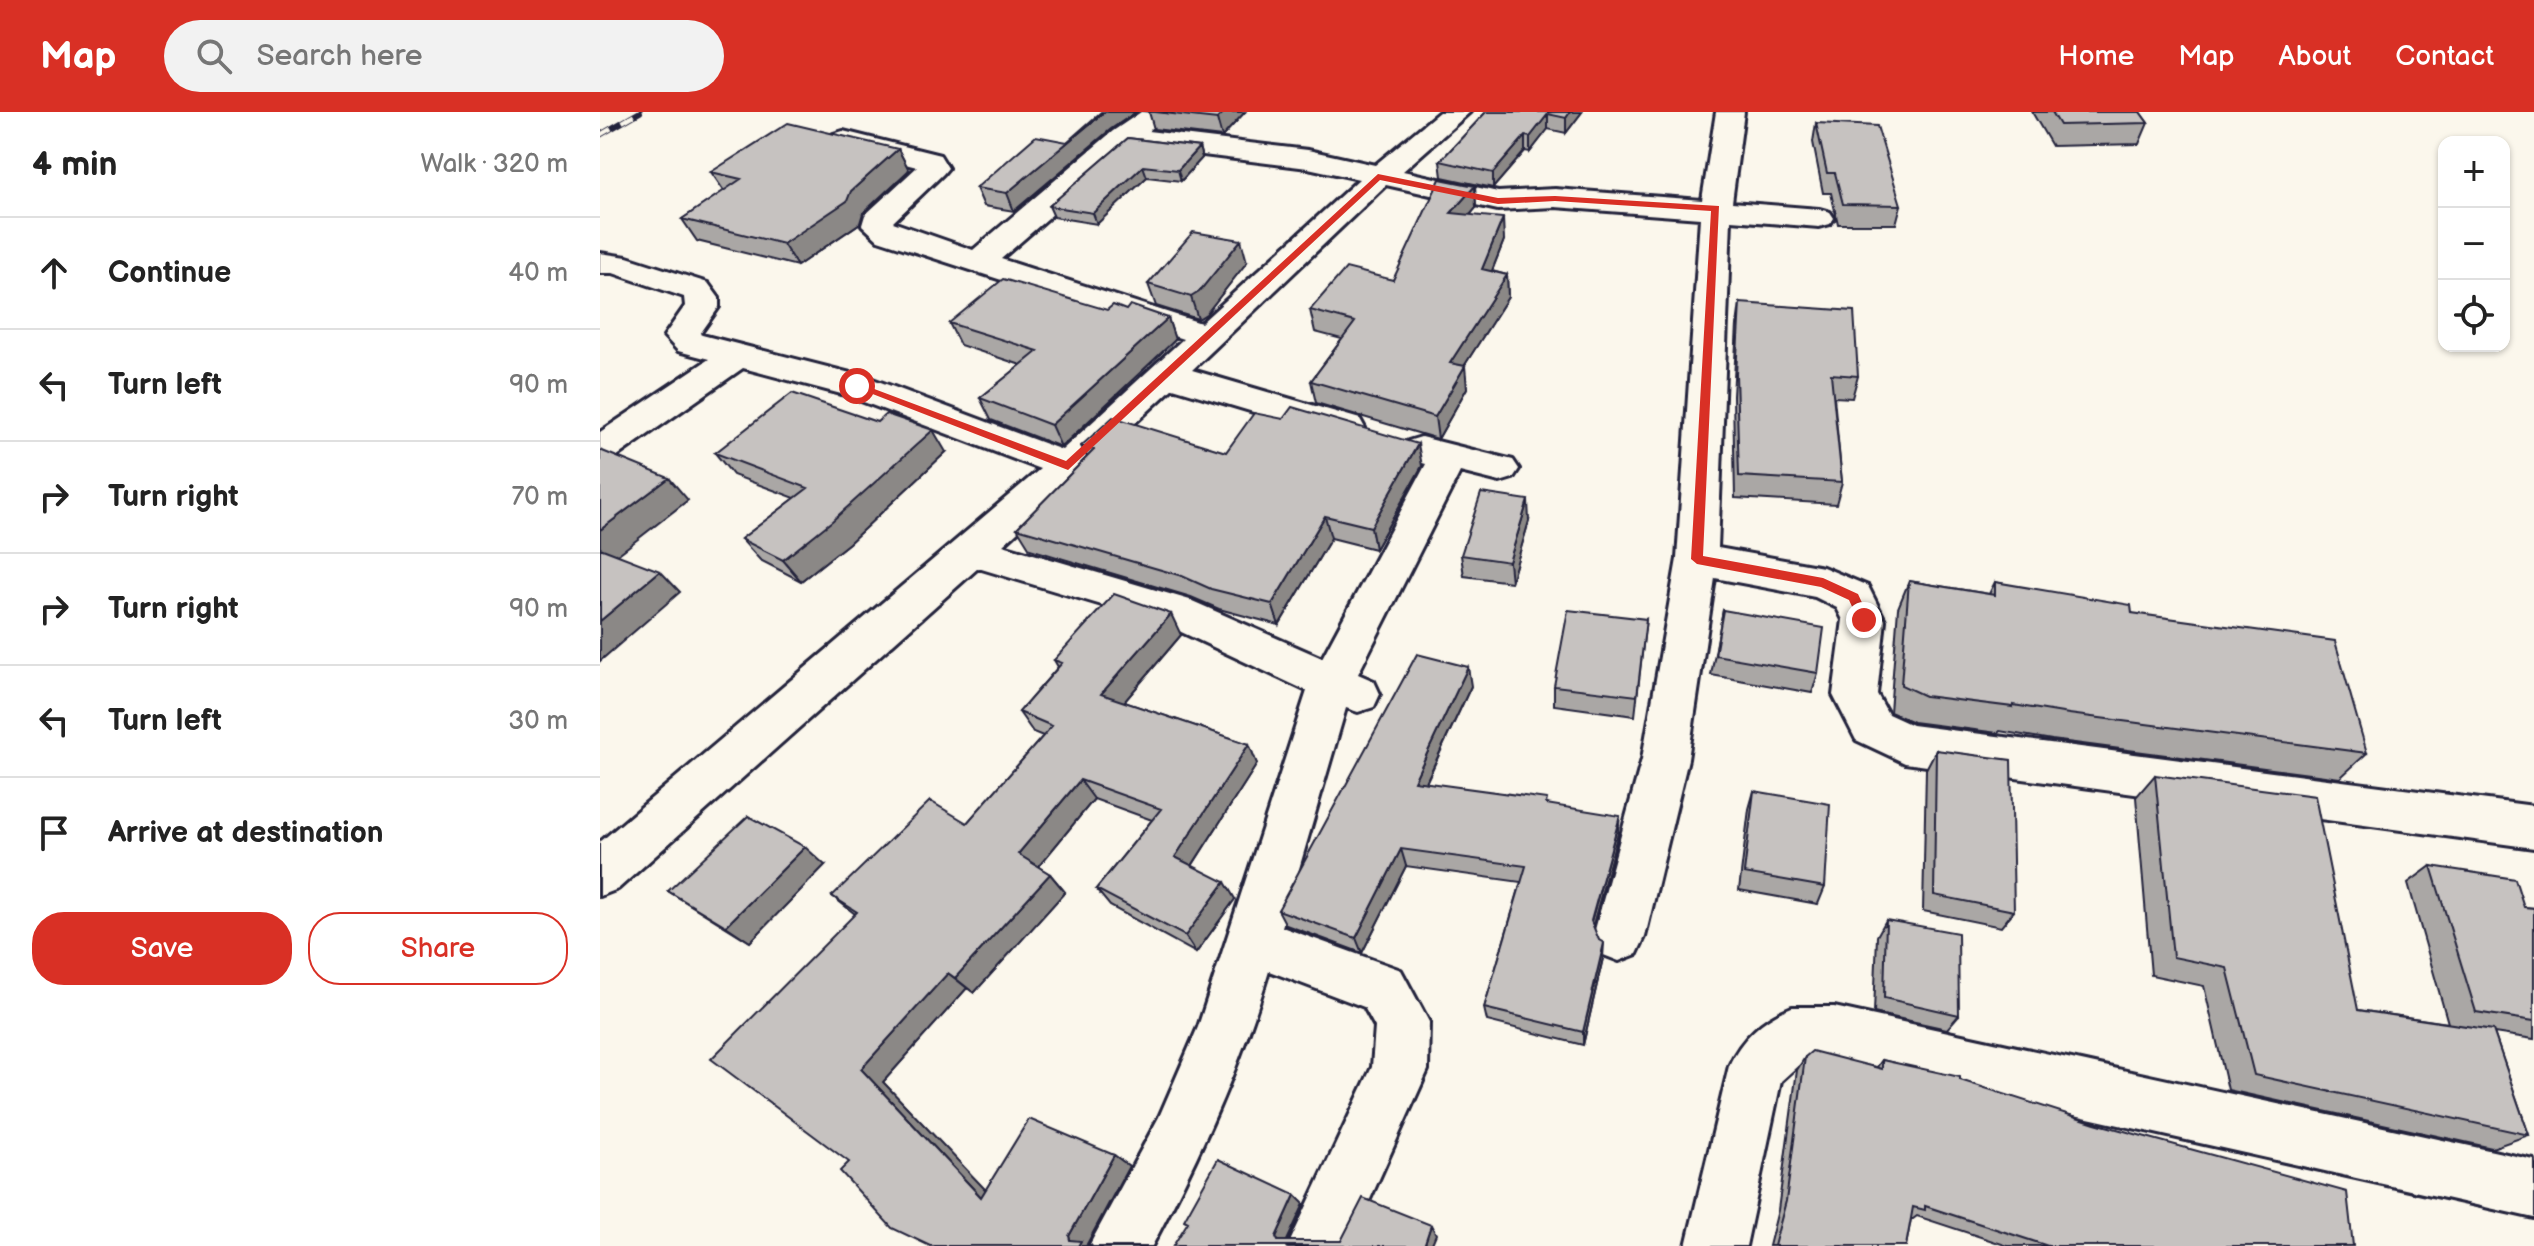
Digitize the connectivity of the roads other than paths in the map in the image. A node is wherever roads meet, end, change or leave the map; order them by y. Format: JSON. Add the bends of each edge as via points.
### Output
{"nodes":[{"id":1,"x":1155,"y":112,"type":"edge"},
{"id":2,"x":1456,"y":112,"type":"edge"},
{"id":3,"x":1730,"y":112,"type":"edge"},
{"id":4,"x":821,"y":135,"type":"edge"},
{"id":5,"x":1123,"y":137,"type":"junction"},
{"id":6,"x":1378,"y":177,"type":"junction"},
{"id":7,"x":1716,"y":208,"type":"junction"},
{"id":8,"x":1819,"y":218,"type":"dead end"},
{"id":9,"x":979,"y":261,"type":"junction"},
{"id":10,"x":600,"y":263,"type":"edge"},
{"id":11,"x":1208,"y":336,"type":"junction"},
{"id":12,"x":737,"y":356,"type":"junction"},
{"id":13,"x":1165,"y":374,"type":"junction"},
{"id":14,"x":600,"y":450,"type":"edge"},
{"id":15,"x":1448,"y":458,"type":"junction"},
{"id":16,"x":1068,"y":466,"type":"junction"},
{"id":17,"x":1500,"y":469,"type":"dead end"},
{"id":18,"x":972,"y":551,"type":"junction"},
{"id":19,"x":1697,"y":559,"type":"junction"},
{"id":20,"x":1345,"y":688,"type":"junction"},
{"id":21,"x":2534,"y":827,"type":"edge"},
{"id":22,"x":600,"y":873,"type":"edge"},
{"id":23,"x":1619,"y":937,"type":"dead end"},
{"id":24,"x":1251,"y":940,"type":"junction"},
{"id":25,"x":2534,"y":1189,"type":"edge"},
{"id":26,"x":1119,"y":1246,"type":"edge"},
{"id":27,"x":1318,"y":1246,"type":"edge"},
{"id":28,"x":1716,"y":1246,"type":"edge"}],
"edges":[{"from":1,"to":5,"type":"street"},
{"from":2,"to":6,"type":"street"},
{"from":3,"to":7,"type":"street"},
{"from":4,"to":9,"type":"street","via":[[930,161],[933,168],[880,215],[877,225]]},
{"from":5,"to":6,"type":"street","via":[[1308,159]]},
{"from":5,"to":9,"type":"street"},
{"from":6,"to":7,"type":"street","via":[[1498,201],[1555,198]]},
{"from":6,"to":11,"type":"street"},
{"from":7,"to":8,"type":"street"},
{"from":7,"to":19,"type":"street"},
{"from":9,"to":11,"type":"street"},
{"from":10,"to":12,"type":"street","via":[[696,290],[702,307],[681,336]]},
{"from":11,"to":13,"type":"street"},
{"from":12,"to":14,"type":"street"},
{"from":12,"to":16,"type":"street","via":[[857,386]]},
{"from":13,"to":15,"type":"street"},
{"from":13,"to":16,"type":"street"},
{"from":15,"to":17,"type":"street"},
{"from":15,"to":20,"type":"street"},
{"from":16,"to":18,"type":"street"},
{"from":18,"to":20,"type":"street","via":[[1175,611]]},
{"from":18,"to":22,"type":"street"},
{"from":19,"to":21,"type":"street","via":[[1823,583],[1853,597],[1864,620],[1855,695],[1872,727],[1905,744]]},
{"from":19,"to":23,"type":"street","via":[[1665,759]]},
{"from":20,"to":24,"type":"street"},
{"from":24,"to":26,"type":"street","via":[[1224,1031],[1190,1110]]},
{"from":24,"to":27,"type":"street","via":[[1382,988],[1402,1022],[1400,1070]]},
{"from":25,"to":28,"type":"street","via":[[1834,1034],[1792,1034],[1757,1066]]}]}
